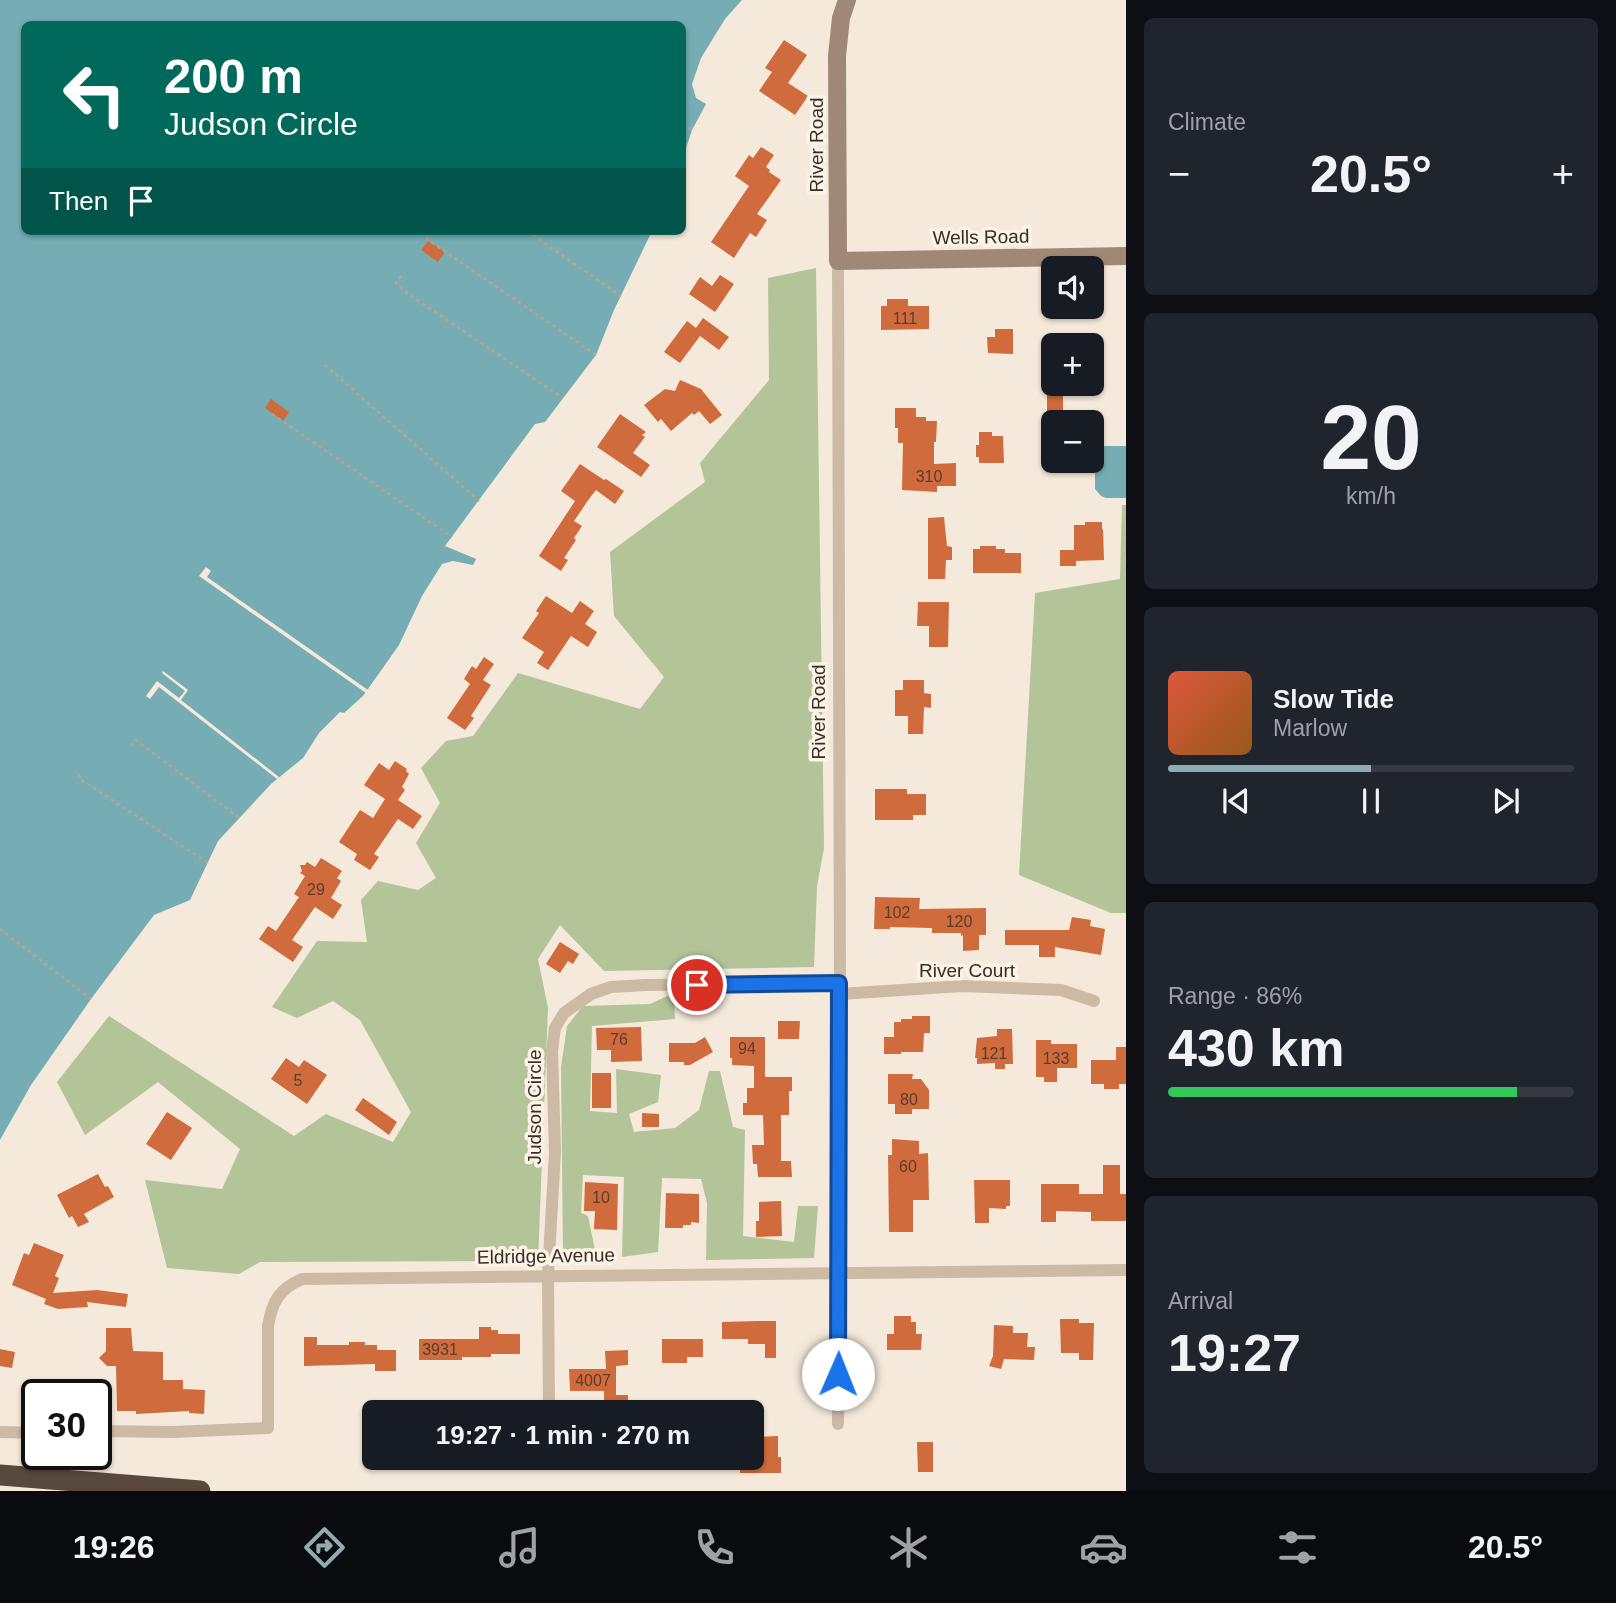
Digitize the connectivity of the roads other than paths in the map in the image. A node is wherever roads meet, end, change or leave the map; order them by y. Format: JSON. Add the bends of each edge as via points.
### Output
{"nodes":[{"id":1,"x":847,"y":0,"type":"edge"},
{"id":2,"x":1126,"y":256,"type":"edge"},
{"id":3,"x":838,"y":261,"type":"junction"},
{"id":4,"x":840,"y":988,"type":"junction"},
{"id":5,"x":1094,"y":1001,"type":"dead end"},
{"id":6,"x":1126,"y":1270,"type":"edge"},
{"id":7,"x":839,"y":1273,"type":"junction"},
{"id":8,"x":548,"y":1275,"type":"junction"},
{"id":9,"x":549,"y":1400,"type":"edge"},
{"id":10,"x":838,"y":1424,"type":"dead end"},
{"id":11,"x":112,"y":1431,"type":"edge"},
{"id":12,"x":0,"y":1432,"type":"edge"},
{"id":13,"x":21,"y":1433,"type":"edge"},
{"id":14,"x":0,"y":1475,"type":"edge"},
{"id":15,"x":200,"y":1491,"type":"edge"}],
"edges":[{"from":1,"to":3,"type":"street","name":"River Road","via":[[837,56]]},
{"from":2,"to":3,"type":"street","name":"Wells Road"},
{"from":3,"to":4,"type":"street","name":"River Road"},
{"from":4,"to":5,"type":"street","name":"River Court","via":[[1061,990]]},
{"from":4,"to":7,"type":"street","name":"River Road"},
{"from":4,"to":8,"type":"street","name":"Judson Circle","via":[[611,987],[591,993],[565,1013],[555,1027],[552,1051],[555,1152]]},
{"from":6,"to":7,"type":"street","name":"Eldridge Avenue"},
{"from":7,"to":8,"type":"street","name":"Eldridge Avenue"},
{"from":7,"to":10,"type":"street","name":"River Road"},
{"from":8,"to":9,"type":"street","name":"Judson Circle"},
{"from":8,"to":11,"type":"street","name":"Eldridge Avenue","via":[[302,1279],[288,1285],[270,1313],[268,1428]]},
{"from":12,"to":13,"type":"street"},
{"from":14,"to":15,"type":"highway"}]}
